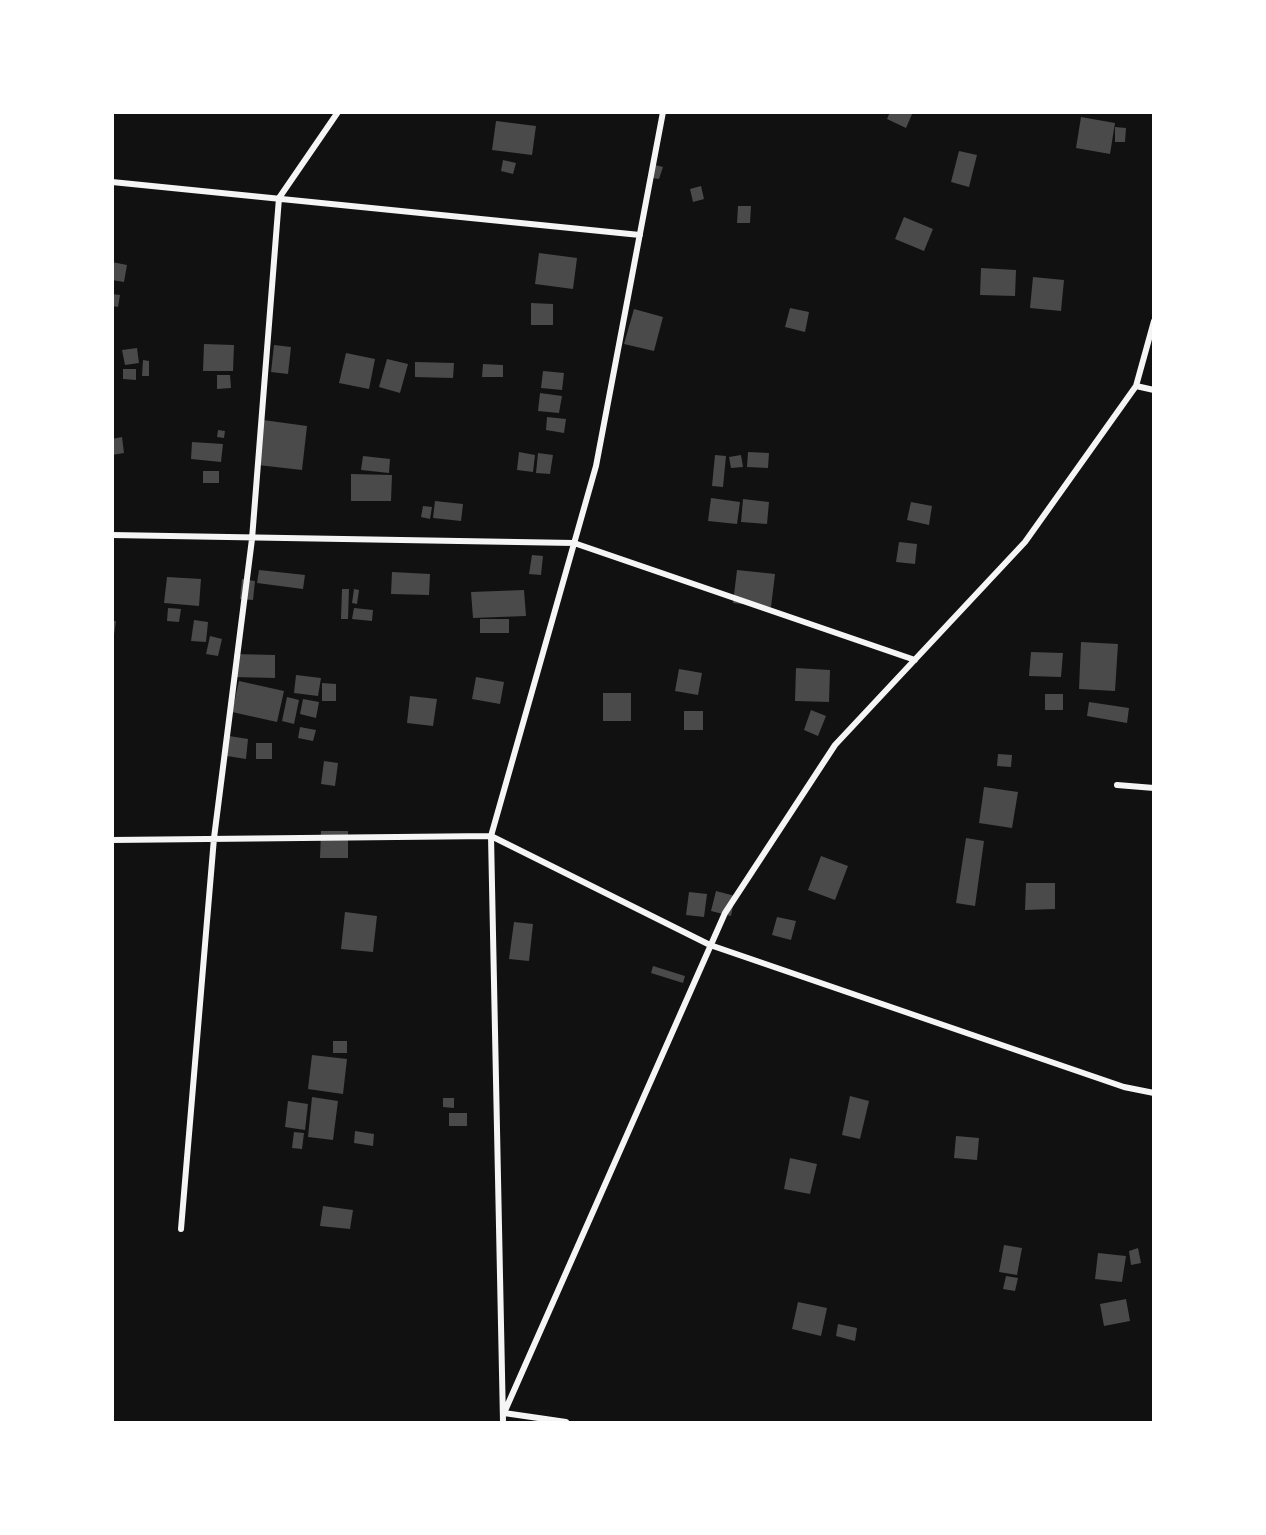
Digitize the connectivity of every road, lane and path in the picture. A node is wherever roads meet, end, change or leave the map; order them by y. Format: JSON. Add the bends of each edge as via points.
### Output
{"nodes":[{"id":1,"x":338,"y":112,"type":"edge"},
{"id":2,"x":663,"y":112,"type":"edge"},
{"id":3,"x":112,"y":182,"type":"edge"},
{"id":4,"x":279,"y":198,"type":"junction"},
{"id":5,"x":640,"y":235,"type":"junction"},
{"id":6,"x":1154,"y":321,"type":"edge"},
{"id":7,"x":1136,"y":386,"type":"junction"},
{"id":8,"x":1154,"y":390,"type":"edge"},
{"id":9,"x":112,"y":535,"type":"edge"},
{"id":10,"x":252,"y":539,"type":"junction"},
{"id":11,"x":574,"y":543,"type":"junction"},
{"id":12,"x":915,"y":660,"type":"junction"},
{"id":13,"x":1117,"y":785,"type":"dead end"},
{"id":14,"x":1154,"y":788,"type":"edge"},
{"id":15,"x":491,"y":836,"type":"junction"},
{"id":16,"x":214,"y":838,"type":"junction"},
{"id":17,"x":112,"y":840,"type":"edge"},
{"id":18,"x":710,"y":945,"type":"junction"},
{"id":19,"x":1154,"y":1093,"type":"edge"},
{"id":20,"x":181,"y":1229,"type":"dead end"},
{"id":21,"x":504,"y":1413,"type":"junction"},
{"id":22,"x":503,"y":1422,"type":"edge"},
{"id":23,"x":566,"y":1422,"type":"edge"}],
"edges":[{"from":1,"to":4,"type":"street"},
{"from":2,"to":5,"type":"street"},
{"from":3,"to":4,"type":"street"},
{"from":4,"to":5,"type":"street"},
{"from":4,"to":10,"type":"street"},
{"from":5,"to":11,"type":"street","via":[[596,466]]},
{"from":6,"to":7,"type":"street"},
{"from":7,"to":8,"type":"street"},
{"from":7,"to":12,"type":"street","via":[[1025,542]]},
{"from":9,"to":10,"type":"street"},
{"from":10,"to":11,"type":"street"},
{"from":10,"to":16,"type":"street"},
{"from":11,"to":12,"type":"street"},
{"from":11,"to":15,"type":"street"},
{"from":12,"to":18,"type":"street","via":[[836,745],[725,913]]},
{"from":13,"to":14,"type":"street"},
{"from":15,"to":16,"type":"street"},
{"from":15,"to":18,"type":"street"},
{"from":15,"to":21,"type":"street"},
{"from":16,"to":17,"type":"street"},
{"from":16,"to":20,"type":"street"},
{"from":18,"to":19,"type":"street","via":[[1124,1087]]},
{"from":18,"to":21,"type":"street"},
{"from":21,"to":22,"type":"street"},
{"from":21,"to":23,"type":"street"}]}
